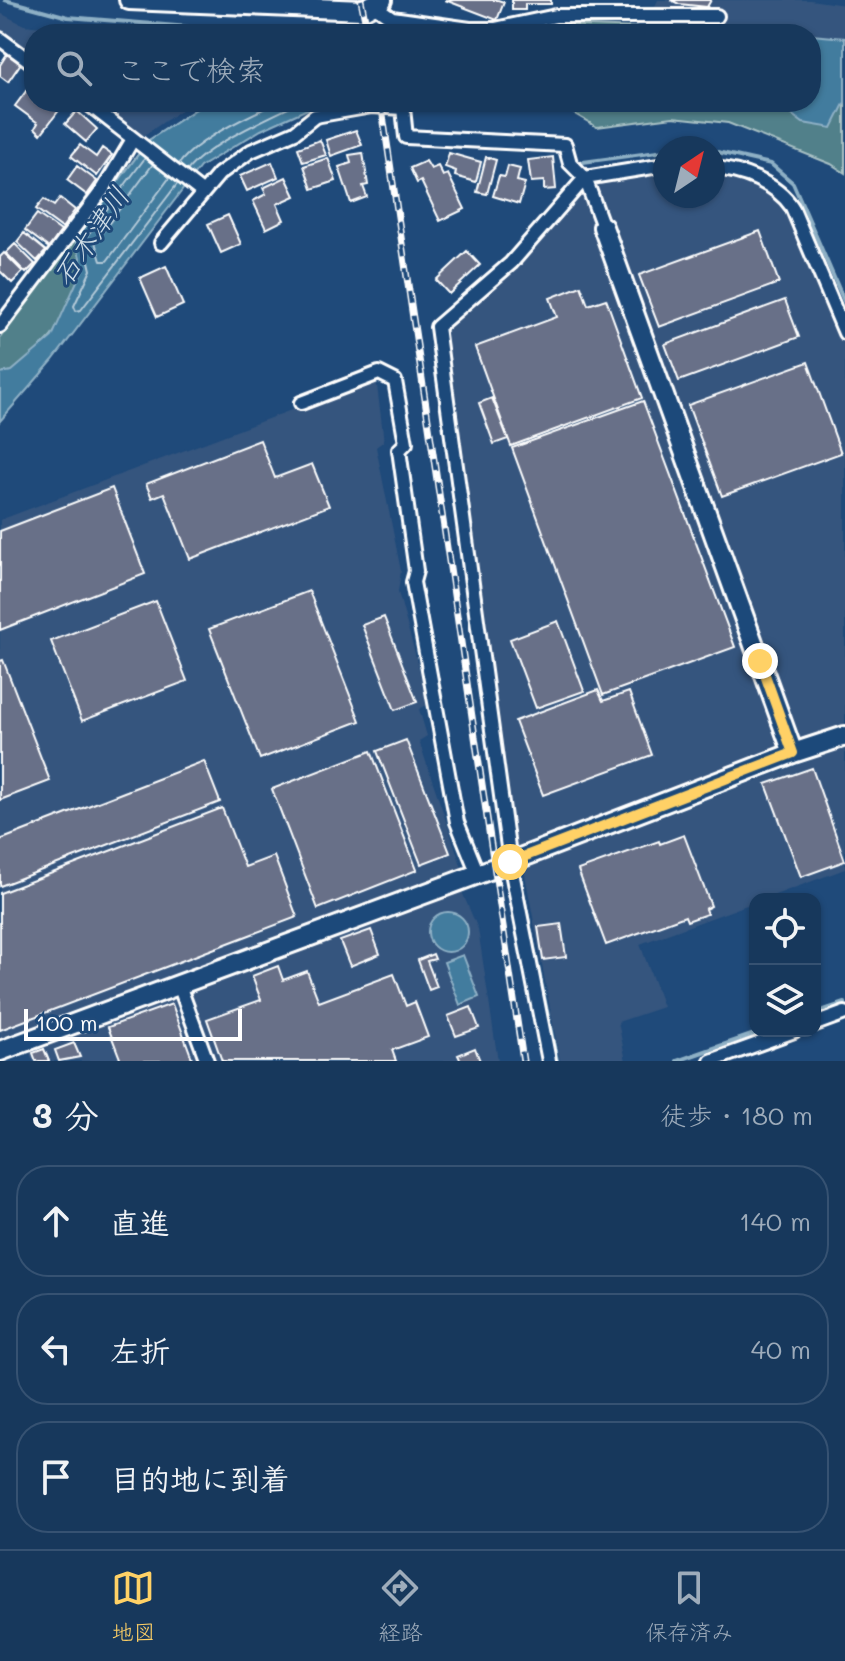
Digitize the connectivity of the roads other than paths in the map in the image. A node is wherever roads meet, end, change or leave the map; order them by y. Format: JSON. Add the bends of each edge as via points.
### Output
{"nodes":[{"id":1,"x":129,"y":0,"type":"edge"},
{"id":2,"x":163,"y":1,"type":"edge"},
{"id":3,"x":379,"y":3,"type":"edge"},
{"id":4,"x":717,"y":16,"type":"dead end"},
{"id":5,"x":435,"y":24,"type":"edge"},
{"id":6,"x":518,"y":24,"type":"edge"},
{"id":7,"x":1,"y":43,"type":"edge"},
{"id":8,"x":24,"y":58,"type":"edge"},
{"id":9,"x":99,"y":112,"type":"edge"},
{"id":10,"x":338,"y":112,"type":"edge"},
{"id":11,"x":403,"y":112,"type":"edge"},
{"id":12,"x":136,"y":141,"type":"junction"},
{"id":13,"x":653,"y":167,"type":"edge"},
{"id":14,"x":725,"y":171,"type":"edge"},
{"id":15,"x":585,"y":178,"type":"junction"},
{"id":16,"x":203,"y":193,"type":"junction"},
{"id":17,"x":603,"y":227,"type":"joint"},
{"id":18,"x":161,"y":243,"type":"dead end"},
{"id":19,"x":0,"y":326,"type":"edge"},
{"id":20,"x":845,"y":333,"type":"edge"},
{"id":21,"x":301,"y":403,"type":"dead end"},
{"id":22,"x":845,"y":736,"type":"edge"},
{"id":23,"x":793,"y":753,"type":"junction"},
{"id":24,"x":510,"y":862,"type":"junction"},
{"id":25,"x":478,"y":874,"type":"junction"},
{"id":26,"x":179,"y":985,"type":"junction"},
{"id":27,"x":845,"y":1013,"type":"edge"},
{"id":28,"x":821,"y":1022,"type":"edge"},
{"id":29,"x":777,"y":1037,"type":"edge"},
{"id":30,"x":0,"y":1051,"type":"edge"},
{"id":31,"x":207,"y":1061,"type":"edge"},
{"id":32,"x":549,"y":1061,"type":"edge"},
{"id":33,"x":711,"y":1061,"type":"edge"}],
"edges":[{"from":1,"to":2,"type":"street"},
{"from":2,"to":3,"type":"street","via":[[363,10]]},
{"from":3,"to":5,"type":"street","via":[[392,18]]},
{"from":4,"to":6,"type":"street","via":[[556,16]]},
{"from":7,"to":8,"type":"street"},
{"from":9,"to":12,"type":"street"},
{"from":10,"to":16,"type":"street","via":[[315,116],[240,159]]},
{"from":11,"to":15,"type":"street","via":[[406,137],[565,145],[570,163]]},
{"from":12,"to":16,"type":"street"},
{"from":12,"to":19,"type":"street"},
{"from":13,"to":15,"type":"street"},
{"from":14,"to":20,"type":"street","via":[[762,181],[785,197]]},
{"from":15,"to":17,"type":"street"},
{"from":15,"to":24,"type":"street","via":[[511,263],[437,327]]},
{"from":16,"to":18,"type":"street"},
{"from":17,"to":23,"type":"street"},
{"from":21,"to":25,"type":"street","via":[[379,373],[395,381],[406,443],[399,450],[416,571],[413,582],[457,822]]},
{"from":22,"to":23,"type":"street"},
{"from":23,"to":24,"type":"street"},
{"from":24,"to":25,"type":"street"},
{"from":24,"to":32,"type":"street"},
{"from":25,"to":26,"type":"street"},
{"from":26,"to":30,"type":"street"},
{"from":26,"to":31,"type":"street"},
{"from":27,"to":28,"type":"street"},
{"from":29,"to":33,"type":"street"}]}
